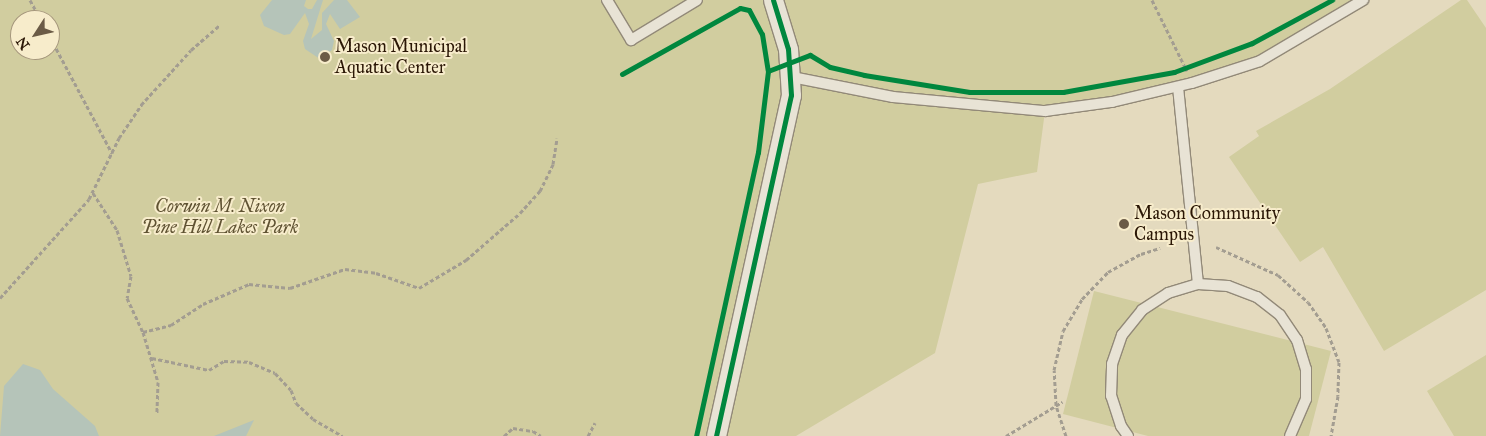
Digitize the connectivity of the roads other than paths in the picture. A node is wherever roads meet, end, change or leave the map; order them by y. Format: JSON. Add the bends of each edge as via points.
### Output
{"nodes":[{"id":1,"x":607,"y":0,"type":"edge"},
{"id":2,"x":697,"y":0,"type":"edge"},
{"id":3,"x":773,"y":0,"type":"edge"},
{"id":4,"x":1363,"y":0,"type":"edge"},
{"id":5,"x":792,"y":77,"type":"junction"},
{"id":6,"x":1178,"y":87,"type":"junction"},
{"id":7,"x":1198,"y":284,"type":"junction"},
{"id":8,"x":720,"y":434,"type":"edge"},
{"id":9,"x":1128,"y":436,"type":"edge"},
{"id":10,"x":1290,"y":436,"type":"edge"}],
"edges":[{"from":1,"to":2,"type":"lane","via":[[631,40]]},
{"from":3,"to":5,"type":"street","via":[[788,49]]},
{"from":4,"to":6,"type":"lane","via":[[1260,61]]},
{"from":5,"to":6,"type":"lane","via":[[893,96],[1027,111],[1112,102]]},
{"from":5,"to":8,"type":"street","via":[[791,95]]},
{"from":6,"to":7,"type":"lane"},
{"from":7,"to":9,"type":"lane","via":[[1168,293],[1142,310],[1122,335],[1112,364],[1111,396],[1121,426]]},
{"from":7,"to":10,"type":"lane","via":[[1228,286],[1257,297],[1280,315],[1297,340],[1306,369],[1306,399]]}]}
